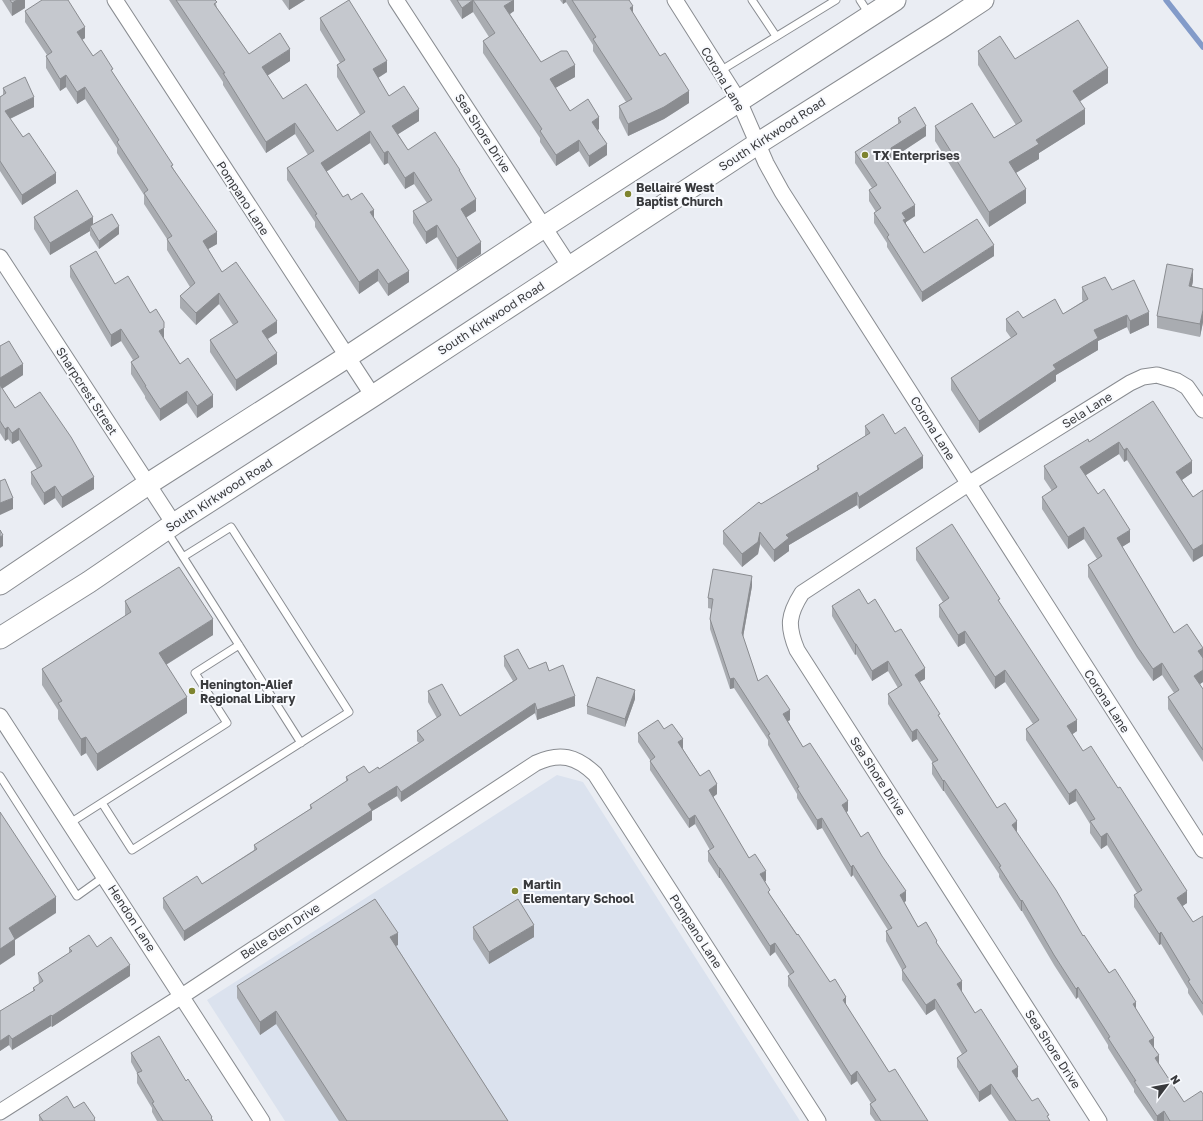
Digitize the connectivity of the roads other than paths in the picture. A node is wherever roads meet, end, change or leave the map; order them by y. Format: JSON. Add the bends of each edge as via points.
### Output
{"nodes":[{"id":1,"x":114,"y":0,"type":"edge"},
{"id":2,"x":396,"y":0,"type":"edge"},
{"id":3,"x":675,"y":0,"type":"edge"},
{"id":4,"x":752,"y":0,"type":"edge"},
{"id":5,"x":836,"y":0,"type":"edge"},
{"id":6,"x":895,"y":0,"type":"edge"},
{"id":7,"x":981,"y":0,"type":"edge"},
{"id":8,"x":865,"y":8,"type":"edge"},
{"id":9,"x":776,"y":36,"type":"junction"},
{"id":10,"x":720,"y":71,"type":"junction"},
{"id":11,"x":739,"y":101,"type":"junction"},
{"id":12,"x":757,"y":144,"type":"junction"},
{"id":13,"x":544,"y":227,"type":"junction"},
{"id":14,"x":0,"y":257,"type":"edge"},
{"id":15,"x":570,"y":267,"type":"junction"},
{"id":16,"x":347,"y":357,"type":"junction"},
{"id":17,"x":372,"y":396,"type":"junction"},
{"id":18,"x":1203,"y":410,"type":"edge"},
{"id":19,"x":148,"y":484,"type":"junction"},
{"id":20,"x":968,"y":484,"type":"junction"},
{"id":21,"x":170,"y":527,"type":"junction"},
{"id":22,"x":183,"y":557,"type":"junction"},
{"id":23,"x":0,"y":584,"type":"edge"},
{"id":24,"x":0,"y":638,"type":"edge"},
{"id":25,"x":239,"y":645,"type":"junction"},
{"id":26,"x":0,"y":716,"type":"edge"},
{"id":27,"x":301,"y":743,"type":"junction"},
{"id":28,"x":561,"y":757,"type":"joint"},
{"id":29,"x":0,"y":776,"type":"edge"},
{"id":30,"x":102,"y":803,"type":"junction"},
{"id":31,"x":70,"y":823,"type":"junction"},
{"id":32,"x":1203,"y":850,"type":"edge"},
{"id":33,"x":105,"y":876,"type":"junction"},
{"id":34,"x":182,"y":996,"type":"junction"},
{"id":35,"x":0,"y":1112,"type":"edge"},
{"id":36,"x":262,"y":1121,"type":"edge"},
{"id":37,"x":818,"y":1121,"type":"edge"},
{"id":38,"x":1099,"y":1121,"type":"edge"}],
"edges":[{"from":1,"to":16,"type":"street","name":"Pompano Lane"},
{"from":2,"to":13,"type":"street","name":"Sea Shore Drive"},
{"from":3,"to":10,"type":"street","name":"Corona Lane"},
{"from":4,"to":9,"type":"lane"},
{"from":5,"to":9,"type":"lane"},
{"from":6,"to":8,"type":"main road"},
{"from":7,"to":12,"type":"main road","name":"South Kirkwood Road"},
{"from":8,"to":11,"type":"main road"},
{"from":9,"to":10,"type":"lane"},
{"from":10,"to":11,"type":"street","name":"Corona Lane"},
{"from":11,"to":12,"type":"street","name":"Corona Lane"},
{"from":11,"to":13,"type":"main road"},
{"from":12,"to":15,"type":"main road","name":"South Kirkwood Road"},
{"from":12,"to":20,"type":"street","name":"Corona Lane","via":[[782,192]]},
{"from":13,"to":15,"type":"street","name":"Sea Shore Drive"},
{"from":13,"to":16,"type":"main road"},
{"from":14,"to":19,"type":"street","name":"Sharpcrest Street"},
{"from":15,"to":17,"type":"main road","name":"South Kirkwood Road"},
{"from":16,"to":17,"type":"street","name":"Pompano Lane"},
{"from":16,"to":19,"type":"main road"},
{"from":17,"to":21,"type":"main road","name":"South Kirkwood Road"},
{"from":18,"to":20,"type":"street","name":"Sela Lane","via":[[1187,387],[1177,381],[1157,375],[1143,377]]},
{"from":19,"to":21,"type":"street","name":"Sharpcrest Street"},
{"from":19,"to":23,"type":"main road"},
{"from":20,"to":32,"type":"street","name":"Corona Lane"},
{"from":20,"to":38,"type":"street","name":"Sea Shore Drive","via":[[802,593],[790,617],[789,631],[797,650]]},
{"from":21,"to":22,"type":"lane"},
{"from":21,"to":24,"type":"main road","name":"South Kirkwood Road"},
{"from":22,"to":25,"type":"lane"},
{"from":22,"to":27,"type":"lane","via":[[231,527],[240,540],[349,712]]},
{"from":25,"to":27,"type":"lane"},
{"from":25,"to":30,"type":"lane","via":[[195,673],[227,723]]},
{"from":26,"to":31,"type":"street","name":"Hendon Lane"},
{"from":27,"to":30,"type":"lane","via":[[132,850]]},
{"from":28,"to":34,"type":"street","name":"Belle Glen Drive","via":[[548,758],[536,763]]},
{"from":28,"to":37,"type":"street","name":"Pompano Lane","via":[[585,765],[595,774]]},
{"from":29,"to":33,"type":"lane","via":[[77,896]]},
{"from":30,"to":31,"type":"lane"},
{"from":31,"to":33,"type":"street","name":"Hendon Lane"},
{"from":33,"to":34,"type":"street","name":"Hendon Lane"},
{"from":34,"to":35,"type":"street","name":"Belle Glen Drive"},
{"from":34,"to":36,"type":"street","name":"Hendon Lane"}]}
